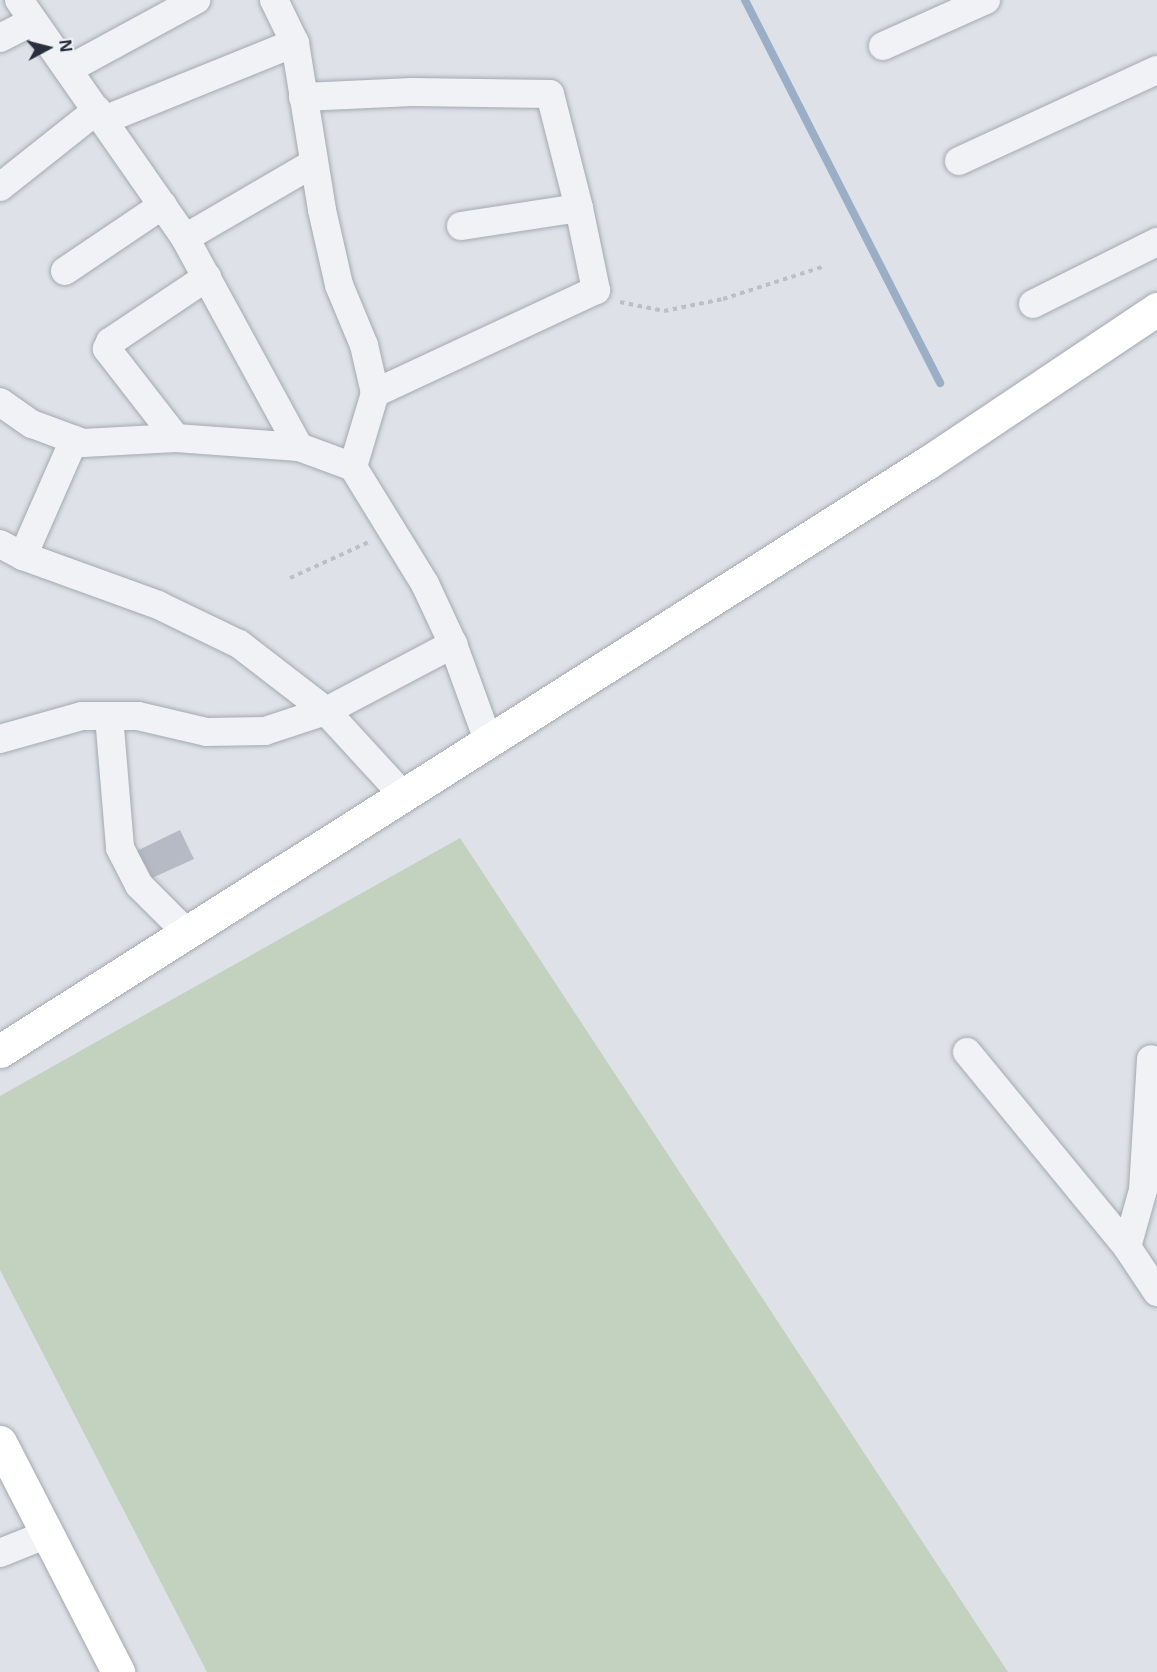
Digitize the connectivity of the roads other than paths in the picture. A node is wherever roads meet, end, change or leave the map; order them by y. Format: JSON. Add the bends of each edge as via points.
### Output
{"nodes":[{"id":1,"x":196,"y":0,"type":"edge"},
{"id":2,"x":274,"y":0,"type":"edge"},
{"id":3,"x":986,"y":0,"type":"edge"},
{"id":4,"x":26,"y":11,"type":"edge"},
{"id":5,"x":0,"y":38,"type":"edge"},
{"id":6,"x":295,"y":43,"type":"junction"},
{"id":7,"x":883,"y":46,"type":"dead end"},
{"id":8,"x":69,"y":69,"type":"junction"},
{"id":9,"x":1157,"y":70,"type":"edge"},
{"id":10,"x":303,"y":97,"type":"junction"},
{"id":11,"x":101,"y":115,"type":"junction"},
{"id":12,"x":959,"y":161,"type":"dead end"},
{"id":13,"x":312,"y":164,"type":"junction"},
{"id":14,"x":0,"y":187,"type":"edge"},
{"id":15,"x":163,"y":205,"type":"junction"},
{"id":16,"x":579,"y":208,"type":"junction"},
{"id":17,"x":461,"y":226,"type":"dead end"},
{"id":18,"x":185,"y":238,"type":"junction"},
{"id":19,"x":1157,"y":242,"type":"edge"},
{"id":20,"x":65,"y":271,"type":"dead end"},
{"id":21,"x":207,"y":277,"type":"junction"},
{"id":22,"x":1033,"y":304,"type":"dead end"},
{"id":23,"x":1157,"y":309,"type":"edge"},
{"id":24,"x":375,"y":393,"type":"junction"},
{"id":25,"x":0,"y":402,"type":"edge"},
{"id":26,"x":176,"y":438,"type":"junction"},
{"id":27,"x":74,"y":440,"type":"junction"},
{"id":28,"x":299,"y":447,"type":"junction"},
{"id":29,"x":353,"y":467,"type":"junction"},
{"id":30,"x":11,"y":550,"type":"edge"},
{"id":31,"x":453,"y":644,"type":"junction"},
{"id":32,"x":327,"y":711,"type":"junction"},
{"id":33,"x":110,"y":716,"type":"junction"},
{"id":34,"x":0,"y":739,"type":"edge"},
{"id":35,"x":488,"y":740,"type":"junction"},
{"id":36,"x":403,"y":795,"type":"junction"},
{"id":37,"x":186,"y":932,"type":"junction"},
{"id":38,"x":0,"y":1051,"type":"edge"},
{"id":39,"x":968,"y":1052,"type":"dead end"},
{"id":40,"x":1151,"y":1059,"type":"dead end"},
{"id":41,"x":1128,"y":1247,"type":"junction"},
{"id":42,"x":1157,"y":1292,"type":"edge"},
{"id":43,"x":0,"y":1443,"type":"edge"},
{"id":44,"x":47,"y":1534,"type":"junction"},
{"id":45,"x":0,"y":1553,"type":"edge"},
{"id":46,"x":118,"y":1672,"type":"edge"}],
"edges":[{"from":1,"to":8,"type":"street"},
{"from":2,"to":6,"type":"street"},
{"from":3,"to":7,"type":"street"},
{"from":4,"to":5,"type":"street"},
{"from":4,"to":8,"type":"street"},
{"from":6,"to":10,"type":"street"},
{"from":6,"to":11,"type":"street"},
{"from":8,"to":11,"type":"street"},
{"from":9,"to":12,"type":"street"},
{"from":10,"to":13,"type":"street"},
{"from":10,"to":16,"type":"street","via":[[412,92],[550,94]]},
{"from":11,"to":14,"type":"street"},
{"from":11,"to":15,"type":"street"},
{"from":13,"to":18,"type":"street"},
{"from":13,"to":24,"type":"street","via":[[339,285],[364,345]]},
{"from":15,"to":18,"type":"street"},
{"from":15,"to":20,"type":"street"},
{"from":16,"to":17,"type":"street"},
{"from":16,"to":24,"type":"street","via":[[596,290]]},
{"from":18,"to":21,"type":"street"},
{"from":19,"to":22,"type":"street"},
{"from":21,"to":26,"type":"street","via":[[110,342],[107,349]]},
{"from":21,"to":28,"type":"street"},
{"from":23,"to":35,"type":"street","via":[[927,463]]},
{"from":24,"to":29,"type":"street"},
{"from":25,"to":27,"type":"street","via":[[32,424]]},
{"from":26,"to":27,"type":"street","via":[[83,443]]},
{"from":26,"to":28,"type":"street"},
{"from":27,"to":30,"type":"street"},
{"from":28,"to":29,"type":"street"},
{"from":29,"to":31,"type":"street","via":[[395,531]]},
{"from":30,"to":32,"type":"street","via":[[158,605],[239,644]]},
{"from":31,"to":32,"type":"street"},
{"from":31,"to":35,"type":"street"},
{"from":32,"to":33,"type":"street","via":[[266,731],[207,732],[138,716]]},
{"from":32,"to":36,"type":"street"},
{"from":33,"to":34,"type":"street","via":[[82,716]]},
{"from":33,"to":37,"type":"street","via":[[120,848],[139,885]]},
{"from":35,"to":36,"type":"street"},
{"from":36,"to":37,"type":"street"},
{"from":37,"to":38,"type":"street"},
{"from":39,"to":41,"type":"street"},
{"from":40,"to":41,"type":"street","via":[[1143,1190]]},
{"from":41,"to":42,"type":"street"},
{"from":43,"to":44,"type":"street"},
{"from":44,"to":45,"type":"street"},
{"from":44,"to":46,"type":"street"}]}
